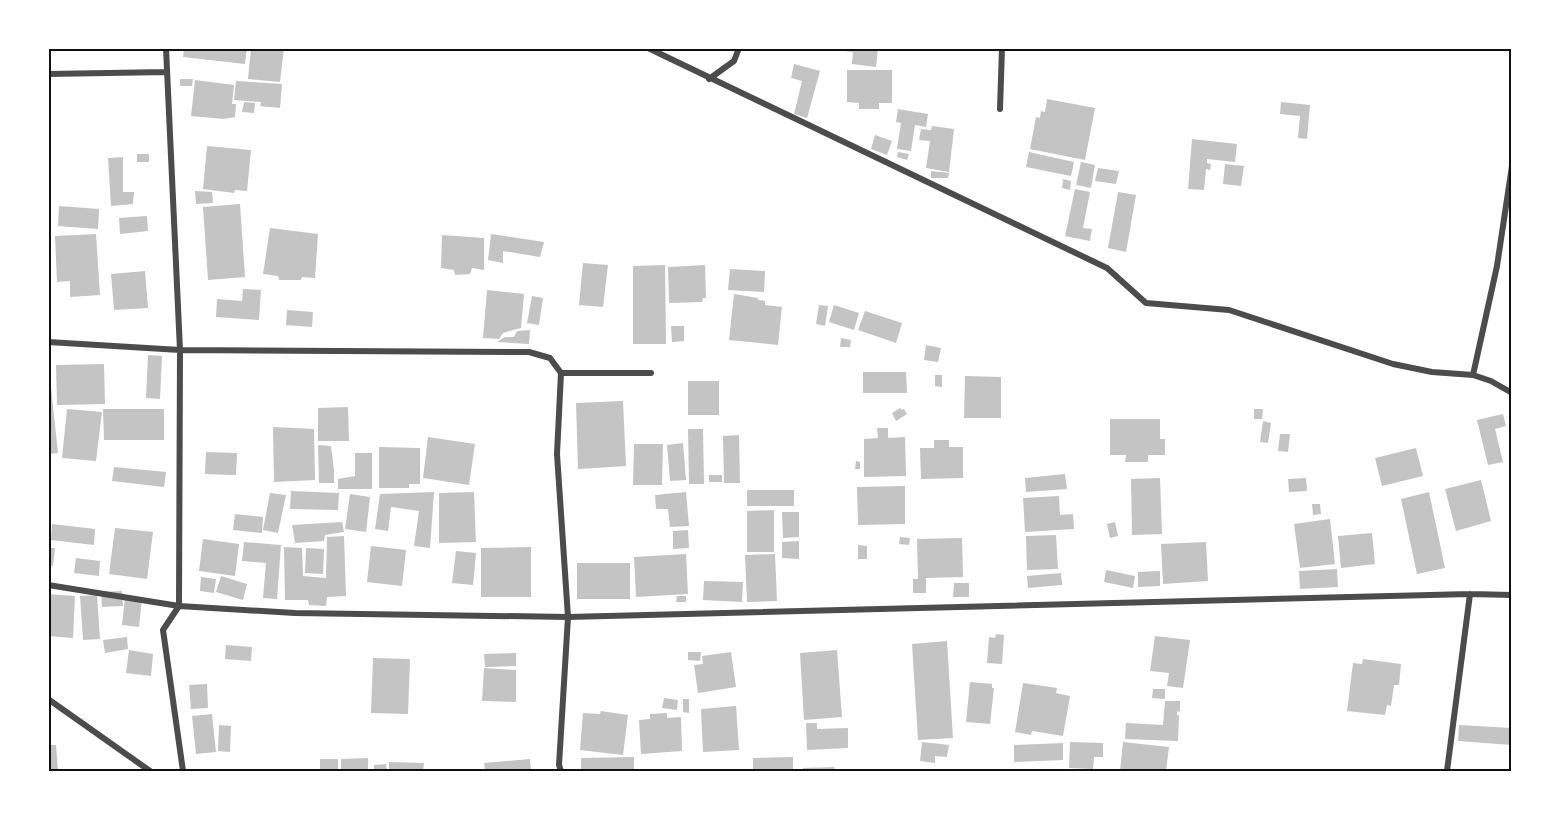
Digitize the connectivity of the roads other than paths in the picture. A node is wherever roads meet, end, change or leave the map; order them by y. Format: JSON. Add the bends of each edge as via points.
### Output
{"nodes":[{"id":1,"x":166,"y":48,"type":"edge"},
{"id":2,"x":648,"y":48,"type":"edge"},
{"id":3,"x":739,"y":48,"type":"edge"},
{"id":4,"x":1002,"y":48,"type":"edge"},
{"id":5,"x":167,"y":72,"type":"junction"},
{"id":6,"x":48,"y":74,"type":"edge"},
{"id":7,"x":709,"y":79,"type":"junction"},
{"id":8,"x":1000,"y":109,"type":"dead end"},
{"id":9,"x":1512,"y":166,"type":"edge"},
{"id":10,"x":48,"y":342,"type":"edge"},
{"id":11,"x":180,"y":350,"type":"junction"},
{"id":12,"x":561,"y":373,"type":"junction"},
{"id":13,"x":651,"y":373,"type":"dead end"},
{"id":14,"x":1473,"y":375,"type":"junction"},
{"id":15,"x":1512,"y":393,"type":"edge"},
{"id":16,"x":48,"y":585,"type":"edge"},
{"id":17,"x":1470,"y":594,"type":"junction"},
{"id":18,"x":1512,"y":595,"type":"edge"},
{"id":19,"x":179,"y":606,"type":"junction"},
{"id":20,"x":568,"y":616,"type":"junction"},
{"id":21,"x":48,"y":699,"type":"edge"},
{"id":22,"x":150,"y":771,"type":"edge"},
{"id":23,"x":183,"y":771,"type":"edge"},
{"id":24,"x":561,"y":771,"type":"edge"},
{"id":25,"x":1448,"y":771,"type":"edge"}],
"edges":[{"from":1,"to":5,"type":"street"},
{"from":2,"to":7,"type":"street"},
{"from":3,"to":7,"type":"street","via":[[734,61]]},
{"from":4,"to":8,"type":"street"},
{"from":5,"to":6,"type":"street"},
{"from":5,"to":11,"type":"street"},
{"from":7,"to":14,"type":"street","via":[[1107,268],[1146,303],[1229,310],[1393,364]]},
{"from":9,"to":14,"type":"street","via":[[1497,266]]},
{"from":10,"to":11,"type":"street"},
{"from":11,"to":12,"type":"street","via":[[529,352],[550,357]]},
{"from":11,"to":19,"type":"street"},
{"from":12,"to":13,"type":"street"},
{"from":12,"to":20,"type":"street","via":[[557,454]]},
{"from":14,"to":15,"type":"street"},
{"from":16,"to":19,"type":"street"},
{"from":17,"to":18,"type":"street"},
{"from":17,"to":20,"type":"street"},
{"from":17,"to":25,"type":"street"},
{"from":19,"to":20,"type":"street","via":[[295,613]]},
{"from":19,"to":23,"type":"street","via":[[163,630]]},
{"from":20,"to":24,"type":"street"},
{"from":21,"to":22,"type":"street"}]}
